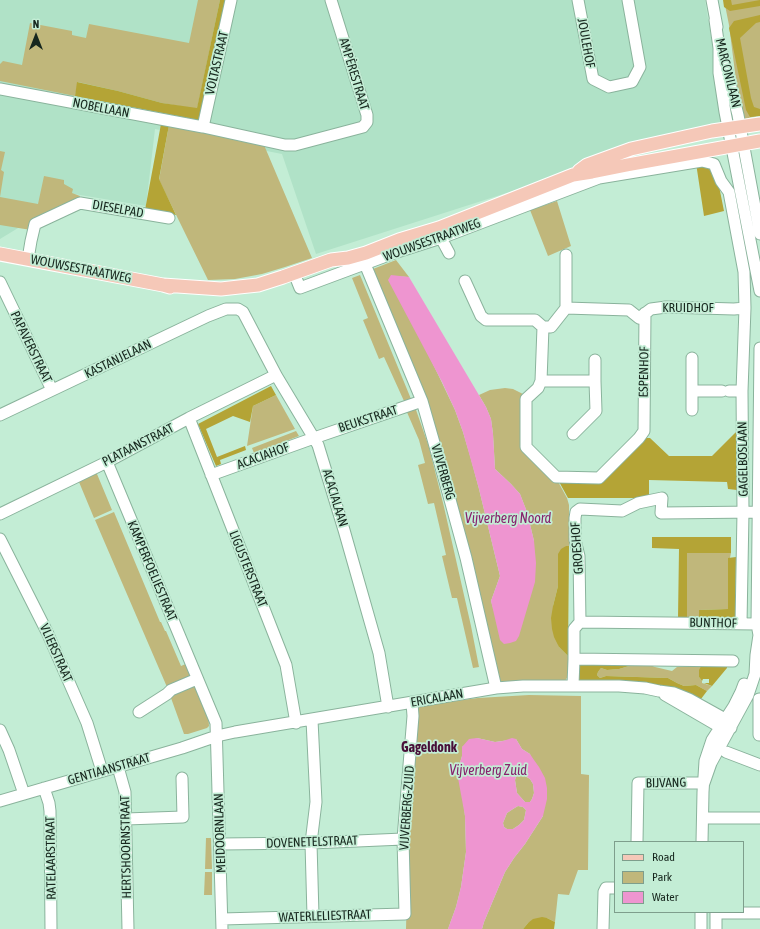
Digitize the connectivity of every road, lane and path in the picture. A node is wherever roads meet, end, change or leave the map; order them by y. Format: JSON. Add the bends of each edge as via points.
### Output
{"nodes":[{"id":1,"x":231,"y":0,"type":"edge"},
{"id":2,"x":331,"y":0,"type":"edge"},
{"id":3,"x":578,"y":0,"type":"edge"},
{"id":4,"x":628,"y":0,"type":"edge"},
{"id":5,"x":712,"y":0,"type":"edge"},
{"id":6,"x":0,"y":89,"type":"edge"},
{"id":7,"x":760,"y":124,"type":"edge"},
{"id":8,"x":203,"y":127,"type":"junction"},
{"id":9,"x":734,"y":128,"type":"junction"},
{"id":10,"x":760,"y":141,"type":"edge"},
{"id":11,"x":737,"y":145,"type":"junction"},
{"id":12,"x":714,"y":164,"type":"joint"},
{"id":13,"x":571,"y":180,"type":"junction"},
{"id":14,"x":169,"y":218,"type":"dead end"},
{"id":15,"x":760,"y":234,"type":"edge"},
{"id":16,"x":441,"y":238,"type":"junction"},
{"id":17,"x":449,"y":253,"type":"dead end"},
{"id":18,"x":0,"y":254,"type":"edge"},
{"id":19,"x":566,"y":255,"type":"dead end"},
{"id":20,"x":28,"y":259,"type":"junction"},
{"id":21,"x":365,"y":264,"type":"junction"},
{"id":22,"x":295,"y":276,"type":"junction"},
{"id":23,"x":465,"y":281,"type":"dead end"},
{"id":24,"x":0,"y":282,"type":"edge"},
{"id":25,"x":760,"y":292,"type":"edge"},
{"id":26,"x":744,"y":294,"type":"junction"},
{"id":27,"x":566,"y":308,"type":"junction"},
{"id":28,"x":744,"y":308,"type":"junction"},
{"id":29,"x":238,"y":309,"type":"joint"},
{"id":30,"x":645,"y":313,"type":"junction"},
{"id":31,"x":543,"y":327,"type":"junction"},
{"id":32,"x":760,"y":348,"type":"edge"},
{"id":33,"x":692,"y":358,"type":"dead end"},
{"id":34,"x":595,"y":360,"type":"dead end"},
{"id":35,"x":276,"y":375,"type":"junction"},
{"id":36,"x":595,"y":381,"type":"junction"},
{"id":37,"x":541,"y":382,"type":"junction"},
{"id":38,"x":52,"y":390,"type":"junction"},
{"id":39,"x":692,"y":391,"type":"junction"},
{"id":40,"x":742,"y":391,"type":"junction"},
{"id":41,"x":422,"y":401,"type":"junction"},
{"id":42,"x":692,"y":410,"type":"dead end"},
{"id":43,"x":0,"y":415,"type":"edge"},
{"id":44,"x":189,"y":418,"type":"junction"},
{"id":45,"x":573,"y":434,"type":"dead end"},
{"id":46,"x":314,"y":438,"type":"junction"},
{"id":47,"x":107,"y":462,"type":"junction"},
{"id":48,"x":212,"y":475,"type":"junction"},
{"id":49,"x":1,"y":511,"type":"edge"},
{"id":50,"x":743,"y":512,"type":"junction"},
{"id":51,"x":758,"y":512,"type":"junction"},
{"id":52,"x":0,"y":539,"type":"edge"},
{"id":53,"x":580,"y":622,"type":"junction"},
{"id":54,"x":741,"y":624,"type":"junction"},
{"id":55,"x":759,"y":631,"type":"edge"},
{"id":56,"x":574,"y":659,"type":"junction"},
{"id":57,"x":733,"y":661,"type":"dead end"},
{"id":58,"x":197,"y":679,"type":"junction"},
{"id":59,"x":573,"y":685,"type":"junction"},
{"id":60,"x":496,"y":688,"type":"junction"},
{"id":61,"x":759,"y":699,"type":"edge"},
{"id":62,"x":412,"y":703,"type":"junction"},
{"id":63,"x":388,"y":707,"type":"junction"},
{"id":64,"x":138,"y":712,"type":"dead end"},
{"id":65,"x":312,"y":720,"type":"junction"},
{"id":66,"x":296,"y":722,"type":"junction"},
{"id":67,"x":725,"y":725,"type":"junction"},
{"id":68,"x":0,"y":730,"type":"edge"},
{"id":69,"x":760,"y":735,"type":"edge"},
{"id":70,"x":217,"y":736,"type":"junction"},
{"id":71,"x":726,"y":752,"type":"dead end"},
{"id":72,"x":760,"y":765,"type":"edge"},
{"id":73,"x":118,"y":767,"type":"junction"},
{"id":74,"x":102,"y":771,"type":"junction"},
{"id":75,"x":182,"y":778,"type":"dead end"},
{"id":76,"x":704,"y":783,"type":"junction"},
{"id":77,"x":44,"y":788,"type":"junction"},
{"id":78,"x":24,"y":794,"type":"junction"},
{"id":79,"x":0,"y":801,"type":"edge"},
{"id":80,"x":703,"y":818,"type":"junction"},
{"id":81,"x":760,"y":818,"type":"edge"},
{"id":82,"x":126,"y":819,"type":"junction"},
{"id":83,"x":403,"y":839,"type":"junction"},
{"id":84,"x":637,"y":841,"type":"edge"},
{"id":85,"x":702,"y":841,"type":"edge"},
{"id":86,"x":311,"y":843,"type":"junction"},
{"id":87,"x":220,"y":844,"type":"junction"},
{"id":88,"x":614,"y":888,"type":"edge"},
{"id":89,"x":701,"y":913,"type":"edge"},
{"id":90,"x":716,"y":913,"type":"edge"},
{"id":91,"x":404,"y":914,"type":"joint"},
{"id":92,"x":760,"y":914,"type":"edge"},
{"id":93,"x":313,"y":916,"type":"junction"},
{"id":94,"x":222,"y":924,"type":"edge"},
{"id":95,"x":51,"y":929,"type":"edge"},
{"id":96,"x":128,"y":929,"type":"edge"},
{"id":97,"x":604,"y":929,"type":"edge"},
{"id":98,"x":700,"y":929,"type":"edge"},
{"id":99,"x":716,"y":929,"type":"edge"}],
"edges":[{"from":1,"to":8,"type":"street","name":"VOLTASTRAAT"},
{"from":2,"to":8,"type":"street","name":"AMPÈRESTRAAT","via":[[367,115],[367,122],[363,127],[295,145],[285,145]]},
{"from":3,"to":4,"type":"street","name":"JOULEHOF","via":[[593,79],[609,87],[632,82],[640,67]]},
{"from":5,"to":9,"type":"street","name":"MARCONILAAN","via":[[720,19],[719,73]]},
{"from":6,"to":8,"type":"street","name":"NOBELLAAN"},
{"from":7,"to":9,"type":"main road","name":"WOUWSESTRAATWEG"},
{"from":9,"to":11,"type":"street"},
{"from":9,"to":13,"type":"main road","name":"WOUWSESTRAATWEG","via":[[631,149],[587,165]]},
{"from":10,"to":11,"type":"main road","name":"WOUWSESTRAATWEG"},
{"from":11,"to":13,"type":"main road","name":"WOUWSESTRAATWEG"},
{"from":11,"to":15,"type":"street"},
{"from":11,"to":25,"type":"street"},
{"from":12,"to":13,"type":"street","name":"WOUWSESTRAATWEG","via":[[692,162],[599,178]]},
{"from":12,"to":26,"type":"street","name":"GAGELBOSLAAN","via":[[729,192],[744,272]]},
{"from":13,"to":16,"type":"street","name":"WOUWSESTRAATWEG"},
{"from":13,"to":22,"type":"main road","name":"WOUWSESTRAATWEG","via":[[348,258],[335,265]]},
{"from":14,"to":20,"type":"street","name":"DIESELPAD","via":[[80,202],[35,224]]},
{"from":16,"to":17,"type":"street"},
{"from":16,"to":21,"type":"street","name":"WOUWSESTRAATWEG"},
{"from":18,"to":20,"type":"main road","name":"WOUWSESTRAATWEG"},
{"from":19,"to":27,"type":"street"},
{"from":20,"to":22,"type":"main road","name":"WOUWSESTRAATWEG","via":[[163,284],[194,294],[251,293]]},
{"from":21,"to":22,"type":"street","name":"WOUWSESTRAATWEG","via":[[300,288]]},
{"from":21,"to":41,"type":"street","name":"VIJVERBERG"},
{"from":23,"to":31,"type":"street","via":[[481,316],[486,320],[535,320]]},
{"from":24,"to":38,"type":"street","name":"PAPAVERSTRAAT"},
{"from":25,"to":26,"type":"street"},
{"from":26,"to":28,"type":"street","name":"GAGELBOSLAAN"},
{"from":27,"to":30,"type":"street","name":"KRUIDHOF","via":[[629,310],[639,318]]},
{"from":27,"to":31,"type":"street","via":[[551,327]]},
{"from":28,"to":30,"type":"street","name":"KRUIDHOF","via":[[666,307],[651,309]]},
{"from":28,"to":40,"type":"street","name":"GAGELBOSLAAN"},
{"from":29,"to":35,"type":"street","name":"ACACIALAAN","via":[[243,312]]},
{"from":29,"to":38,"type":"street","name":"KASTANJELAAN","via":[[226,309],[208,316]]},
{"from":30,"to":37,"type":"street","name":"ESPENHOF","via":[[644,432],[599,478],[556,477],[526,447],[526,399]]},
{"from":31,"to":37,"type":"street"},
{"from":32,"to":51,"type":"street","name":"GAGELBOSLAAN"},
{"from":33,"to":39,"type":"street"},
{"from":34,"to":36,"type":"street"},
{"from":35,"to":44,"type":"street","name":"PLATAANSTRAAT"},
{"from":35,"to":46,"type":"street","name":"ACACIALAAN"},
{"from":36,"to":37,"type":"street"},
{"from":36,"to":45,"type":"street","via":[[596,411]]},
{"from":38,"to":43,"type":"street","name":"KASTANJELAAN"},
{"from":39,"to":40,"type":"street"},
{"from":39,"to":42,"type":"street"},
{"from":40,"to":50,"type":"street","name":"GAGELBOSLAAN"},
{"from":41,"to":46,"type":"street","name":"BEUKSTRAAT"},
{"from":41,"to":60,"type":"street","name":"VIJVERBERG","via":[[466,558]]},
{"from":44,"to":47,"type":"street","name":"PLATAANSTRAAT"},
{"from":44,"to":48,"type":"street","name":"LIGUSTERSTRAAT"},
{"from":46,"to":48,"type":"street","name":"ACACIAHOF"},
{"from":46,"to":63,"type":"street","name":"ACACIALAAN","via":[[344,530],[379,653]]},
{"from":47,"to":49,"type":"street","name":"PLATAANSTRAAT"},
{"from":47,"to":58,"type":"street","name":"KAMPERFOELIESTRAAT"},
{"from":48,"to":66,"type":"street","name":"LIGUSTERSTRAAT","via":[[286,665]]},
{"from":50,"to":51,"type":"street","name":"GROESHOF"},
{"from":50,"to":53,"type":"street","name":"GROESHOF","via":[[661,513],[662,498],[638,503],[622,512],[580,509],[576,512],[575,518],[575,540],[579,556]]},
{"from":50,"to":54,"type":"street","name":"GAGELBOSLAAN"},
{"from":51,"to":55,"type":"street","name":"GAGELBOSLAAN"},
{"from":52,"to":74,"type":"street","name":"VLIERSTRAAT","via":[[47,632],[87,723]]},
{"from":53,"to":54,"type":"street","name":"BUNTHOF"},
{"from":53,"to":56,"type":"street","via":[[574,629]]},
{"from":54,"to":55,"type":"street","name":"BUNTHOF"},
{"from":55,"to":67,"type":"street","name":"GAGELBOSLAAN","via":[[755,674],[746,700]]},
{"from":56,"to":57,"type":"street"},
{"from":56,"to":59,"type":"street"},
{"from":58,"to":64,"type":"street","via":[[171,690]]},
{"from":58,"to":70,"type":"street","name":"KAMPERFOELIESTRAAT","via":[[216,723]]},
{"from":59,"to":60,"type":"street","name":"ERICALAAN"},
{"from":59,"to":67,"type":"street","name":"ERICALAAN","via":[[645,688],[674,693],[689,699]]},
{"from":60,"to":62,"type":"street","name":"ERICALAAN"},
{"from":61,"to":69,"type":"street"},
{"from":62,"to":63,"type":"street","name":"ERICALAAN"},
{"from":62,"to":83,"type":"street","name":"VIJVERBERG-ZUID","via":[[414,716]]},
{"from":63,"to":65,"type":"street","name":"ERICALAAN"},
{"from":65,"to":66,"type":"street","name":"ERICALAAN"},
{"from":65,"to":86,"type":"street","via":[[316,802]]},
{"from":66,"to":70,"type":"street","name":"ERICALAAN"},
{"from":67,"to":76,"type":"street","name":"GAGELBOSLAAN","via":[[712,740],[705,761]]},
{"from":68,"to":78,"type":"street"},
{"from":70,"to":73,"type":"street","name":"GENTIAANSTRAAT"},
{"from":70,"to":87,"type":"street","name":"MEIDOORNLAAN"},
{"from":71,"to":72,"type":"street"},
{"from":73,"to":74,"type":"street","name":"GENTIAANSTRAAT"},
{"from":73,"to":82,"type":"street","name":"HERTSHOORNSTRAAT","via":[[125,792]]},
{"from":74,"to":77,"type":"street","name":"GENTIAANSTRAAT"},
{"from":75,"to":82,"type":"street","via":[[183,817]]},
{"from":76,"to":80,"type":"street","name":"GAGELBOSLAAN"},
{"from":76,"to":84,"type":"street","name":"BIJVANG","via":[[638,783]]},
{"from":77,"to":78,"type":"street","name":"GENTIAANSTRAAT"},
{"from":77,"to":95,"type":"street","name":"RATELAARSTRAAT","via":[[50,811]]},
{"from":78,"to":79,"type":"street","name":"GENTIAANSTRAAT"},
{"from":80,"to":81,"type":"street"},
{"from":80,"to":85,"type":"street","name":"GAGELBOSLAAN"},
{"from":82,"to":96,"type":"street","name":"HERTSHOORNSTRAAT"},
{"from":83,"to":86,"type":"street","name":"DOVENETELSTRAAT"},
{"from":83,"to":91,"type":"street","name":"VIJVERBERG-ZUID"},
{"from":86,"to":87,"type":"street","name":"DOVENETELSTRAAT"},
{"from":86,"to":93,"type":"street"},
{"from":87,"to":94,"type":"street","name":"MEIDOORNLAAN"},
{"from":88,"to":97,"type":"street","via":[[606,888],[604,892]]},
{"from":89,"to":98,"type":"street"},
{"from":90,"to":92,"type":"street"},
{"from":90,"to":99,"type":"street"},
{"from":91,"to":93,"type":"street","name":"WATERLELIESTRAAT"},
{"from":93,"to":94,"type":"street","name":"WATERLELIESTRAAT"}]}
